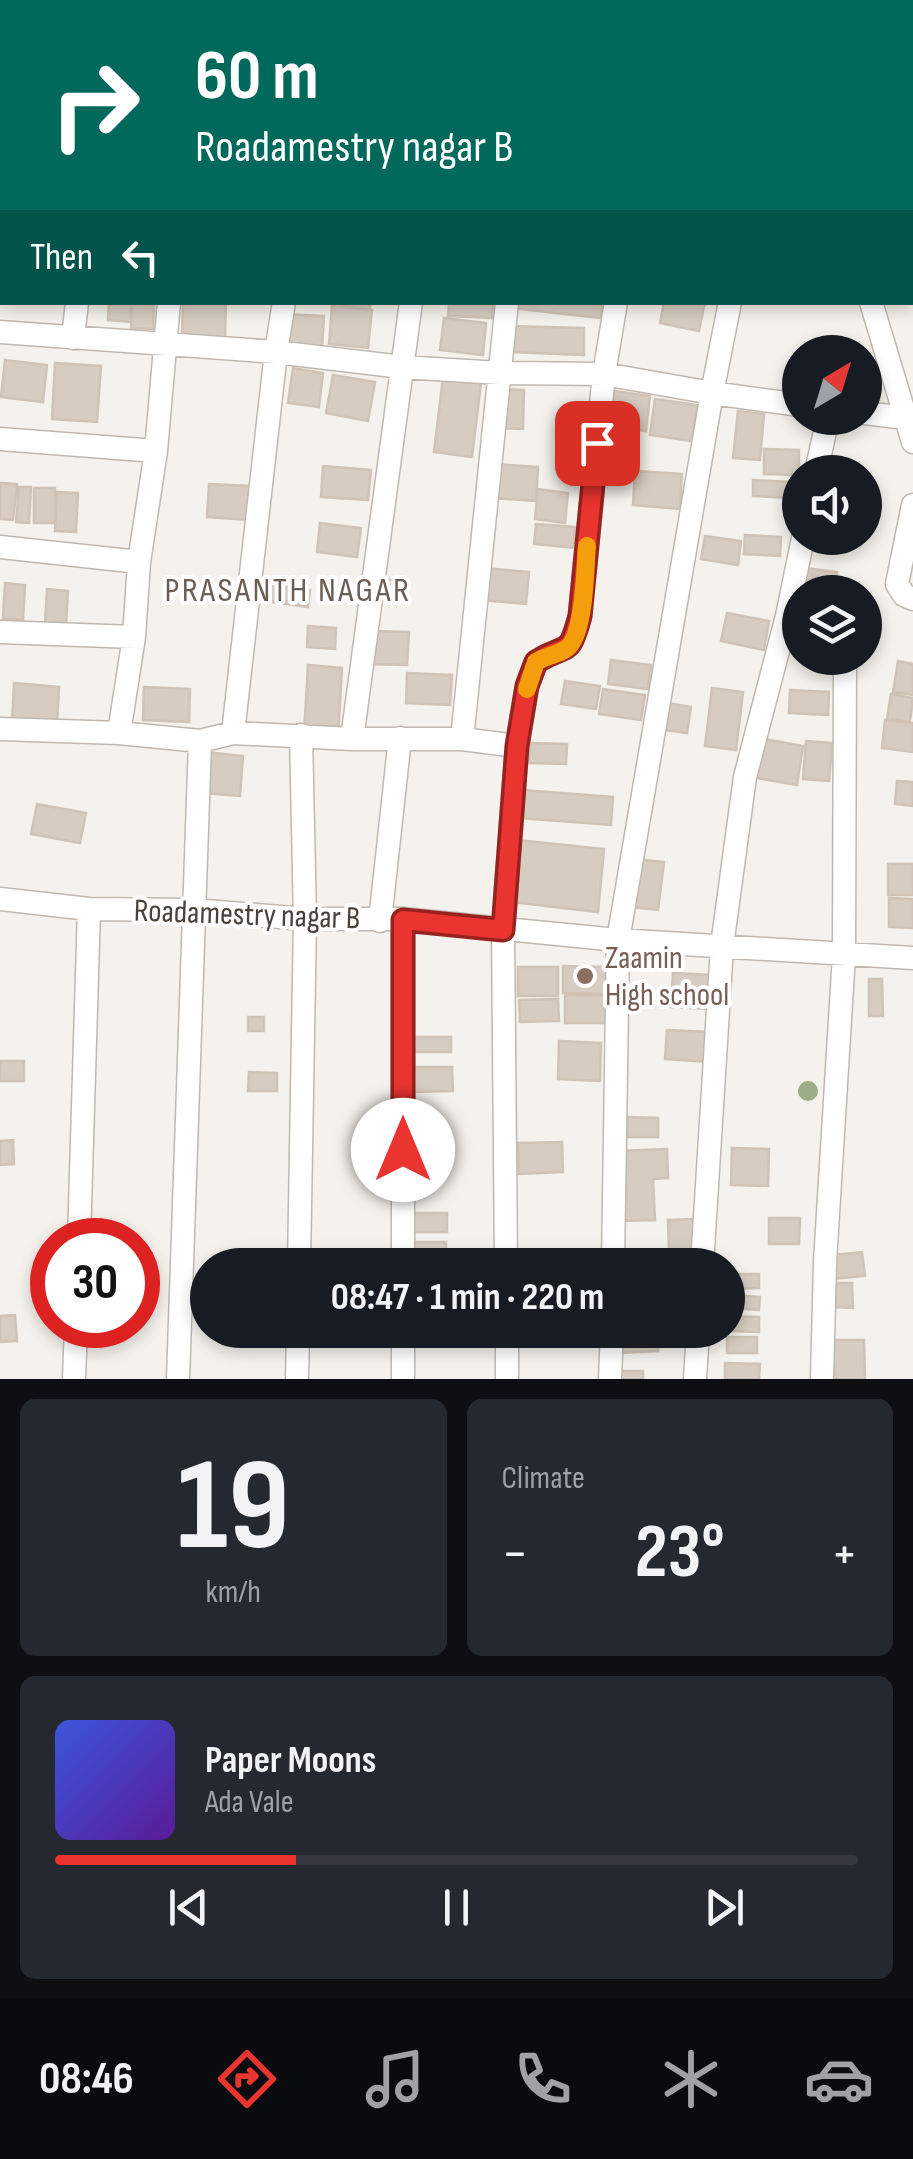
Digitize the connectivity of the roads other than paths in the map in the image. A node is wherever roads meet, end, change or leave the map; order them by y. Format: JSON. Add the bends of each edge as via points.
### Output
{"nodes":[{"id":1,"x":77,"y":305,"type":"edge"},
{"id":2,"x":169,"y":305,"type":"edge"},
{"id":3,"x":284,"y":305,"type":"edge"},
{"id":4,"x":411,"y":305,"type":"edge"},
{"id":5,"x":507,"y":305,"type":"edge"},
{"id":6,"x":616,"y":305,"type":"edge"},
{"id":7,"x":729,"y":305,"type":"edge"},
{"id":8,"x":872,"y":305,"type":"edge"},
{"id":9,"x":0,"y":332,"type":"edge"},
{"id":10,"x":73,"y":338,"type":"junction"},
{"id":11,"x":165,"y":345,"type":"junction"},
{"id":12,"x":276,"y":352,"type":"junction"},
{"id":13,"x":402,"y":367,"type":"junction"},
{"id":14,"x":500,"y":373,"type":"junction"},
{"id":15,"x":604,"y":374,"type":"junction"},
{"id":16,"x":712,"y":393,"type":"junction"},
{"id":17,"x":782,"y":402,"type":"edge"},
{"id":18,"x":882,"y":415,"type":"edge"},
{"id":19,"x":906,"y":418,"type":"junction"},
{"id":20,"x":0,"y":439,"type":"edge"},
{"id":21,"x":913,"y":442,"type":"edge"},
{"id":22,"x":156,"y":451,"type":"junction"},
{"id":23,"x":913,"y":504,"type":"edge"},
{"id":24,"x":0,"y":547,"type":"edge"},
{"id":25,"x":799,"y":555,"type":"edge"},
{"id":26,"x":139,"y":562,"type":"junction"},
{"id":27,"x":913,"y":598,"type":"edge"},
{"id":28,"x":0,"y":632,"type":"edge"},
{"id":29,"x":134,"y":637,"type":"junction"},
{"id":30,"x":845,"y":675,"type":"edge"},
{"id":31,"x":0,"y":729,"type":"edge"},
{"id":32,"x":119,"y":733,"type":"junction"},
{"id":33,"x":233,"y":733,"type":"junction"},
{"id":34,"x":301,"y":735,"type":"junction"},
{"id":35,"x":400,"y":738,"type":"junction"},
{"id":36,"x":462,"y":738,"type":"junction"},
{"id":37,"x":352,"y":739,"type":"junction"},
{"id":38,"x":200,"y":741,"type":"junction"},
{"id":39,"x":517,"y":746,"type":"junction"},
{"id":40,"x":0,"y":899,"type":"edge"},
{"id":41,"x":89,"y":910,"type":"junction"},
{"id":42,"x":194,"y":910,"type":"junction"},
{"id":43,"x":305,"y":919,"type":"junction"},
{"id":44,"x":392,"y":920,"type":"junction"},
{"id":45,"x":503,"y":930,"type":"junction"},
{"id":46,"x":618,"y":940,"type":"junction"},
{"id":47,"x":722,"y":946,"type":"junction"},
{"id":48,"x":844,"y":955,"type":"junction"},
{"id":49,"x":913,"y":958,"type":"edge"},
{"id":50,"x":79,"y":1218,"type":"edge"},
{"id":51,"x":300,"y":1248,"type":"edge"},
{"id":52,"x":402,"y":1248,"type":"edge"},
{"id":53,"x":506,"y":1248,"type":"edge"},
{"id":54,"x":613,"y":1248,"type":"edge"},
{"id":55,"x":703,"y":1248,"type":"edge"},
{"id":56,"x":75,"y":1348,"type":"edge"},
{"id":57,"x":298,"y":1348,"type":"edge"},
{"id":58,"x":403,"y":1348,"type":"edge"},
{"id":59,"x":507,"y":1348,"type":"edge"},
{"id":60,"x":611,"y":1348,"type":"edge"},
{"id":61,"x":697,"y":1348,"type":"edge"},
{"id":62,"x":74,"y":1379,"type":"edge"},
{"id":63,"x":178,"y":1379,"type":"edge"},
{"id":64,"x":298,"y":1379,"type":"edge"},
{"id":65,"x":403,"y":1379,"type":"edge"},
{"id":66,"x":508,"y":1379,"type":"edge"},
{"id":67,"x":610,"y":1379,"type":"edge"},
{"id":68,"x":695,"y":1379,"type":"edge"},
{"id":69,"x":822,"y":1379,"type":"edge"}],
"edges":[{"from":1,"to":10,"type":"street"},
{"from":2,"to":11,"type":"street"},
{"from":3,"to":12,"type":"street"},
{"from":4,"to":13,"type":"street"},
{"from":5,"to":14,"type":"street"},
{"from":6,"to":15,"type":"street"},
{"from":7,"to":16,"type":"street"},
{"from":8,"to":19,"type":"street"},
{"from":9,"to":10,"type":"street"},
{"from":10,"to":11,"type":"street"},
{"from":11,"to":12,"type":"street"},
{"from":11,"to":22,"type":"street"},
{"from":12,"to":13,"type":"street"},
{"from":12,"to":33,"type":"street"},
{"from":13,"to":14,"type":"street"},
{"from":13,"to":37,"type":"street"},
{"from":14,"to":15,"type":"street"},
{"from":14,"to":36,"type":"street"},
{"from":15,"to":16,"type":"street"},
{"from":15,"to":39,"type":"street","via":[[580,616],[567,649],[536,662]]},
{"from":16,"to":17,"type":"street"},
{"from":16,"to":46,"type":"street"},
{"from":18,"to":19,"type":"street"},
{"from":19,"to":21,"type":"street"},
{"from":20,"to":22,"type":"street"},
{"from":22,"to":26,"type":"street"},
{"from":23,"to":27,"type":"street","via":[[897,584]]},
{"from":24,"to":26,"type":"street"},
{"from":25,"to":47,"type":"street","via":[[745,778]]},
{"from":26,"to":29,"type":"street"},
{"from":28,"to":29,"type":"street"},
{"from":29,"to":32,"type":"street"},
{"from":30,"to":48,"type":"street"},
{"from":31,"to":32,"type":"street"},
{"from":32,"to":38,"type":"street"},
{"from":33,"to":34,"type":"street"},
{"from":33,"to":38,"type":"street"},
{"from":34,"to":37,"type":"street"},
{"from":34,"to":43,"type":"street"},
{"from":35,"to":36,"type":"street"},
{"from":35,"to":37,"type":"street"},
{"from":35,"to":44,"type":"street"},
{"from":36,"to":39,"type":"street"},
{"from":38,"to":42,"type":"street"},
{"from":39,"to":45,"type":"street"},
{"from":40,"to":41,"type":"street","name":"Roadamestry nagar B"},
{"from":41,"to":42,"type":"street","name":"Roadamestry nagar B"},
{"from":41,"to":50,"type":"street"},
{"from":42,"to":43,"type":"street","name":"Roadamestry nagar B"},
{"from":42,"to":63,"type":"street"},
{"from":43,"to":44,"type":"street","name":"Roadamestry nagar B"},
{"from":43,"to":51,"type":"street"},
{"from":44,"to":45,"type":"street","name":"Roadamestry nagar B"},
{"from":44,"to":52,"type":"street"},
{"from":45,"to":46,"type":"street","name":"Roadamestry nagar B"},
{"from":45,"to":53,"type":"street"},
{"from":46,"to":47,"type":"street","name":"Roadamestry nagar B"},
{"from":46,"to":54,"type":"street"},
{"from":47,"to":48,"type":"street","name":"Roadamestry nagar B"},
{"from":47,"to":55,"type":"street"},
{"from":48,"to":49,"type":"street","name":"Roadamestry nagar B"},
{"from":48,"to":69,"type":"street"},
{"from":56,"to":62,"type":"street"},
{"from":57,"to":64,"type":"street"},
{"from":58,"to":65,"type":"street"},
{"from":59,"to":66,"type":"street"},
{"from":60,"to":67,"type":"street"},
{"from":61,"to":68,"type":"street"}]}
